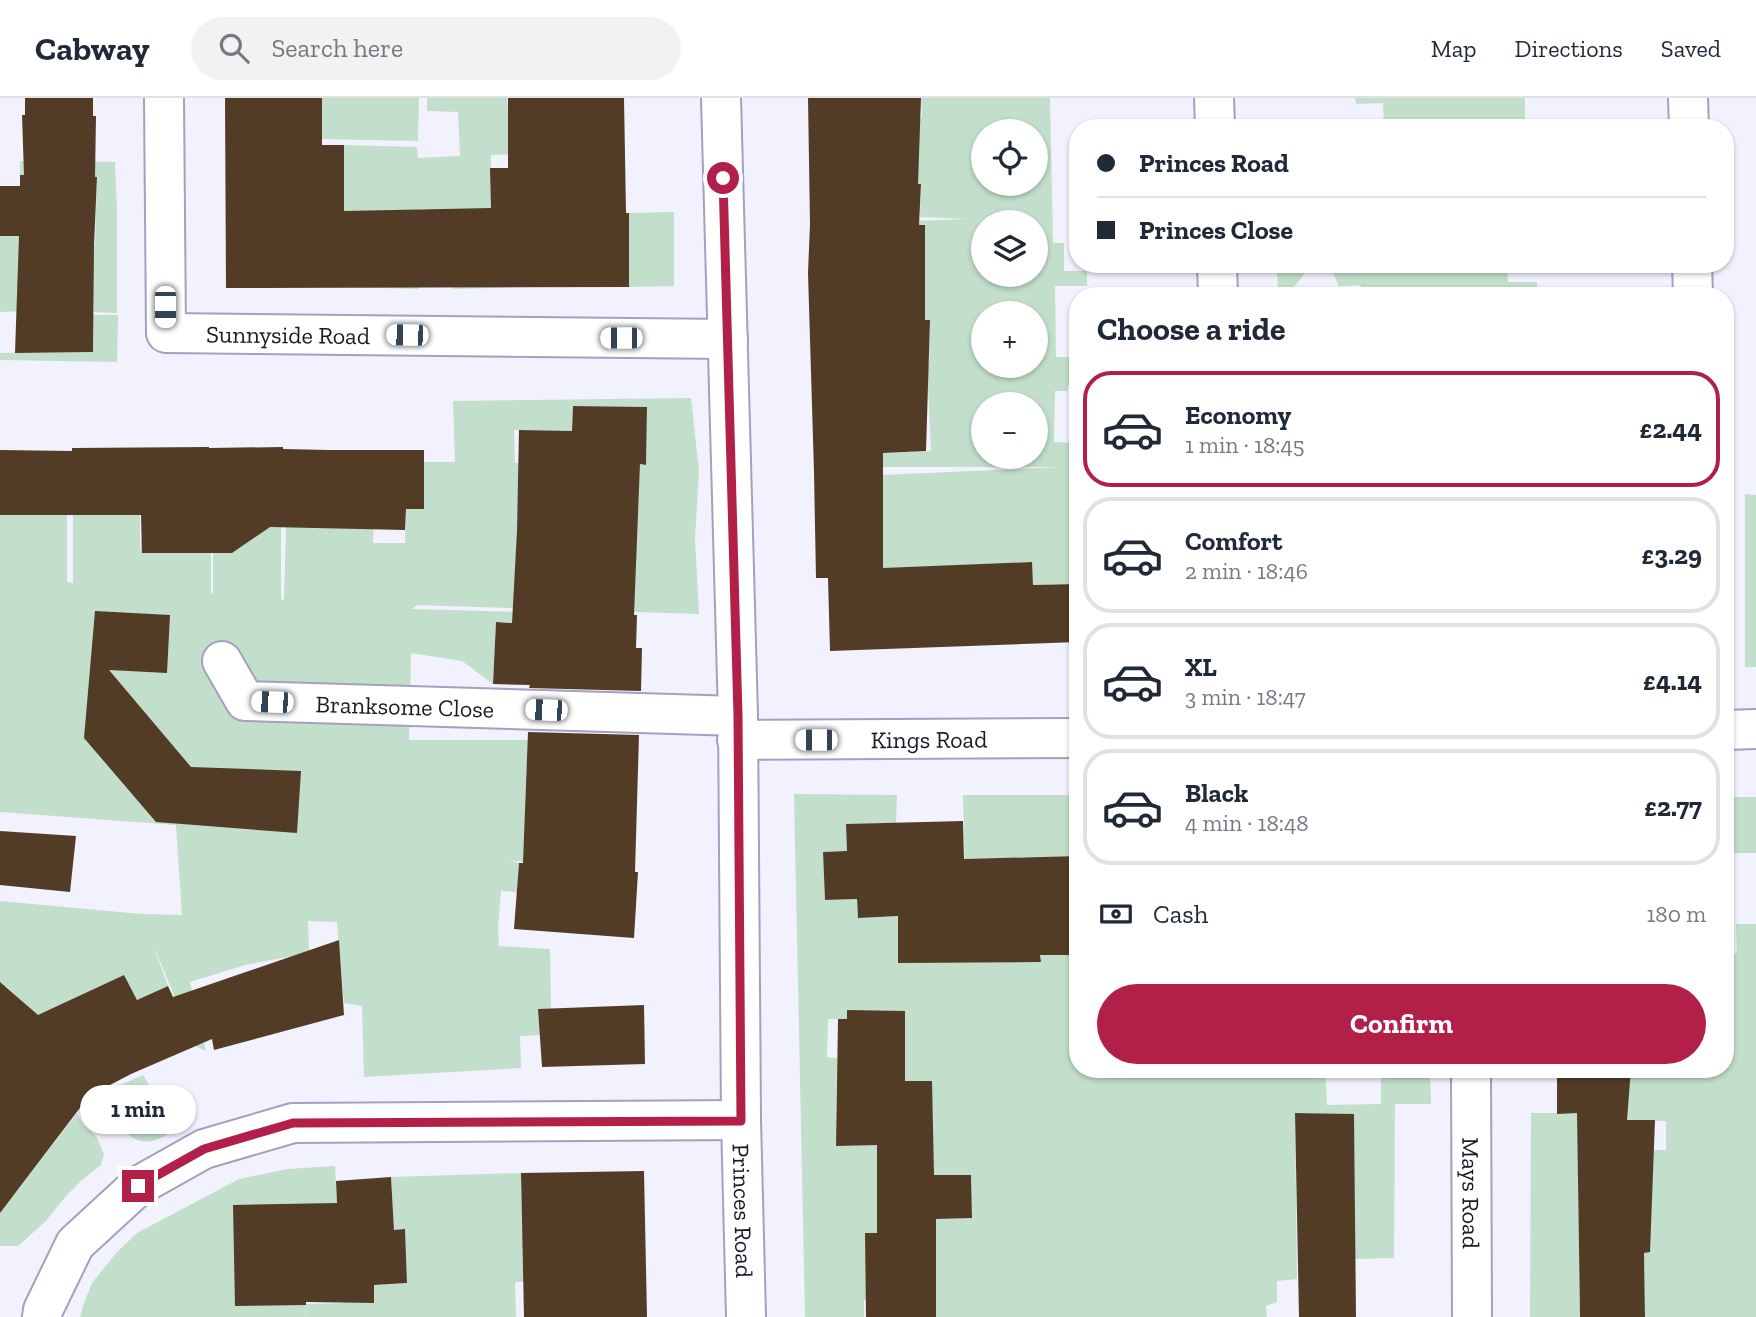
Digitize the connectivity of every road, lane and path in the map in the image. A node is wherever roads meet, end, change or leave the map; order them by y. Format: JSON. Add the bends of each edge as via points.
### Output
{"nodes":[{"id":1,"x":164,"y":98,"type":"edge"},
{"id":2,"x":721,"y":98,"type":"edge"},
{"id":3,"x":1214,"y":98,"type":"edge"},
{"id":4,"x":1688,"y":98,"type":"edge"},
{"id":5,"x":1215,"y":119,"type":"edge"},
{"id":6,"x":1689,"y":119,"type":"edge"},
{"id":7,"x":728,"y":339,"type":"junction"},
{"id":8,"x":222,"y":661,"type":"dead end"},
{"id":9,"x":738,"y":728,"type":"junction"},
{"id":10,"x":1756,"y":729,"type":"edge"},
{"id":11,"x":1734,"y":730,"type":"edge"},
{"id":12,"x":1069,"y":738,"type":"edge"},
{"id":13,"x":1471,"y":1078,"type":"edge"},
{"id":14,"x":741,"y":1121,"type":"junction"},
{"id":15,"x":42,"y":1317,"type":"edge"},
{"id":16,"x":746,"y":1317,"type":"edge"},
{"id":17,"x":1472,"y":1317,"type":"edge"}],
"edges":[{"from":1,"to":7,"type":"street","name":"Sunnyside Road","via":[[166,333]]},
{"from":2,"to":7,"type":"street","name":"Princes Road"},
{"from":3,"to":5,"type":"street"},
{"from":4,"to":6,"type":"street"},
{"from":7,"to":9,"type":"street","name":"Princes Road"},
{"from":8,"to":9,"type":"street","name":"Branksome Close","via":[[245,701]]},
{"from":9,"to":12,"type":"street","name":"Kings Road"},
{"from":9,"to":14,"type":"street","name":"Princes Road"},
{"from":10,"to":11,"type":"street"},
{"from":13,"to":17,"type":"street","name":"Mays Road"},
{"from":14,"to":15,"type":"street","via":[[293,1123],[204,1149],[138,1186],[75,1244]]},
{"from":14,"to":16,"type":"street","name":"Princes Road"}]}
